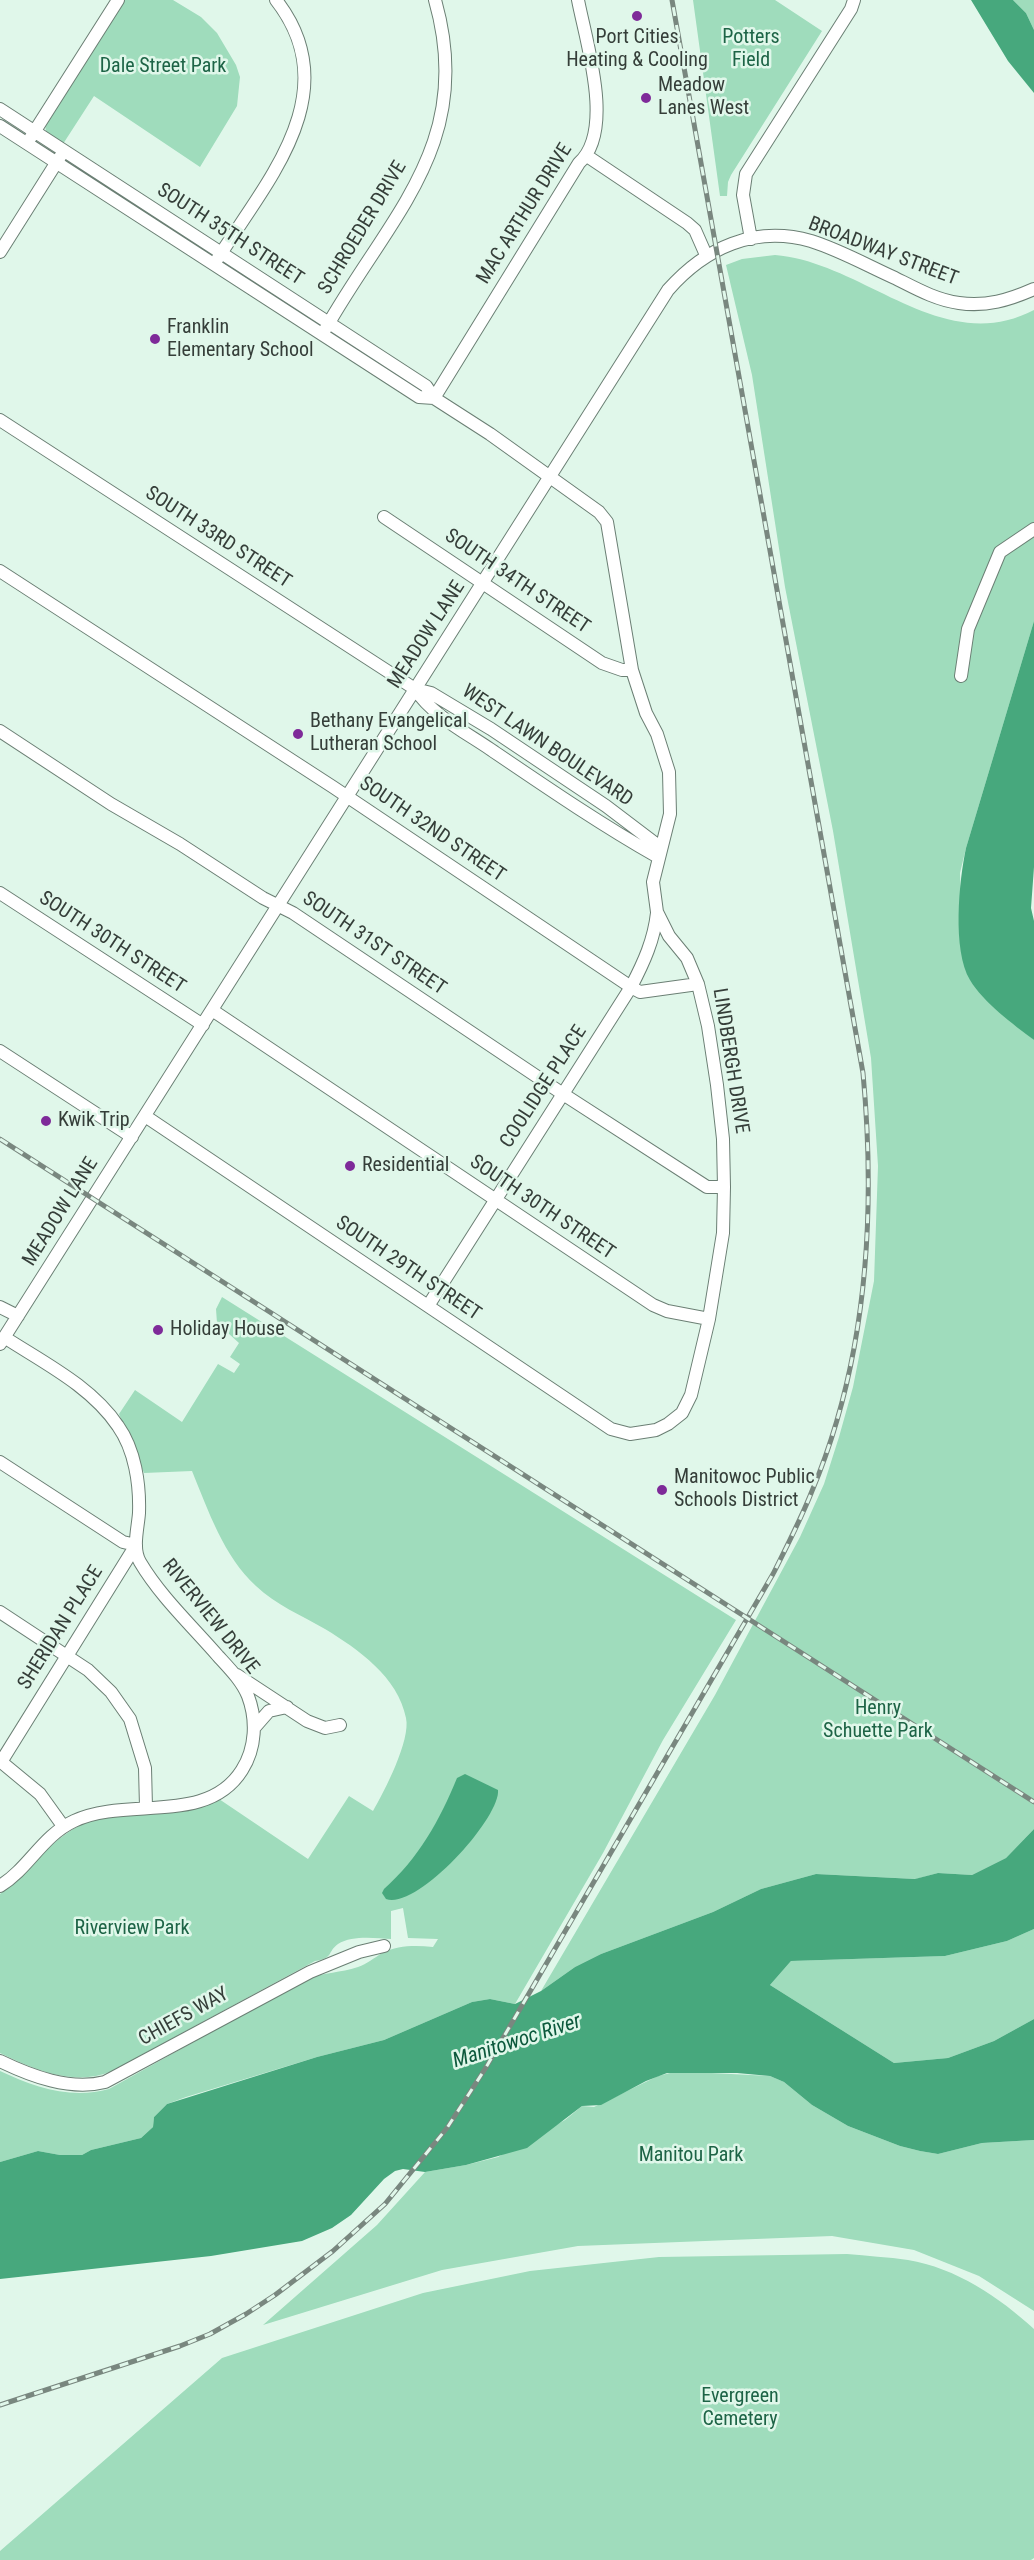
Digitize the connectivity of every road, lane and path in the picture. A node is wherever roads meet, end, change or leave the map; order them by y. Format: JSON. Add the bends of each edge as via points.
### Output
{"nodes":[{"id":1,"x":118,"y":0,"type":"edge"},
{"id":2,"x":276,"y":0,"type":"edge"},
{"id":3,"x":435,"y":0,"type":"edge"},
{"id":4,"x":578,"y":0,"type":"edge"},
{"id":5,"x":854,"y":0,"type":"edge"},
{"id":6,"x":0,"y":109,"type":"edge"},
{"id":7,"x":0,"y":126,"type":"edge"},
{"id":8,"x":35,"y":131,"type":"junction"},
{"id":9,"x":27,"y":143,"type":"junction"},
{"id":10,"x":64,"y":150,"type":"junction"},
{"id":11,"x":586,"y":156,"type":"junction"},
{"id":12,"x":57,"y":162,"type":"junction"},
{"id":13,"x":751,"y":239,"type":"junction"},
{"id":14,"x":0,"y":252,"type":"edge"},
{"id":15,"x":222,"y":253,"type":"junction"},
{"id":16,"x":706,"y":255,"type":"junction"},
{"id":17,"x":214,"y":264,"type":"junction"},
{"id":18,"x":1032,"y":294,"type":"edge"},
{"id":19,"x":329,"y":322,"type":"junction"},
{"id":20,"x":322,"y":334,"type":"junction"},
{"id":21,"x":434,"y":398,"type":"junction"},
{"id":22,"x":0,"y":420,"type":"edge"},
{"id":23,"x":550,"y":477,"type":"junction"},
{"id":24,"x":384,"y":517,"type":"dead end"},
{"id":25,"x":607,"y":522,"type":"joint"},
{"id":26,"x":1034,"y":529,"type":"edge"},
{"id":27,"x":0,"y":572,"type":"edge"},
{"id":28,"x":484,"y":582,"type":"junction"},
{"id":29,"x":632,"y":670,"type":"junction"},
{"id":30,"x":961,"y":676,"type":"dead end"},
{"id":31,"x":415,"y":689,"type":"junction"},
{"id":32,"x":0,"y":731,"type":"edge"},
{"id":33,"x":347,"y":796,"type":"junction"},
{"id":34,"x":659,"y":852,"type":"junction"},
{"id":35,"x":0,"y":893,"type":"edge"},
{"id":36,"x":279,"y":904,"type":"junction"},
{"id":37,"x":657,"y":912,"type":"junction"},
{"id":38,"x":698,"y":984,"type":"junction"},
{"id":39,"x":631,"y":987,"type":"junction"},
{"id":40,"x":212,"y":1010,"type":"junction"},
{"id":41,"x":203,"y":1025,"type":"junction"},
{"id":42,"x":0,"y":1051,"type":"edge"},
{"id":43,"x":563,"y":1094,"type":"junction"},
{"id":44,"x":145,"y":1116,"type":"junction"},
{"id":45,"x":132,"y":1137,"type":"junction"},
{"id":46,"x":724,"y":1187,"type":"junction"},
{"id":47,"x":495,"y":1200,"type":"junction"},
{"id":48,"x":428,"y":1306,"type":"junction"},
{"id":49,"x":0,"y":1307,"type":"edge"},
{"id":50,"x":18,"y":1316,"type":"junction"},
{"id":51,"x":709,"y":1319,"type":"junction"},
{"id":52,"x":2,"y":1341,"type":"edge"},
{"id":53,"x":656,"y":1430,"type":"joint"},
{"id":54,"x":0,"y":1462,"type":"edge"},
{"id":55,"x":136,"y":1545,"type":"junction"},
{"id":56,"x":0,"y":1612,"type":"edge"},
{"id":57,"x":66,"y":1655,"type":"junction"},
{"id":58,"x":231,"y":1671,"type":"junction"},
{"id":59,"x":287,"y":1707,"type":"junction"},
{"id":60,"x":340,"y":1725,"type":"dead end"},
{"id":61,"x":255,"y":1726,"type":"junction"},
{"id":62,"x":1,"y":1761,"type":"edge"},
{"id":63,"x":146,"y":1807,"type":"junction"},
{"id":64,"x":63,"y":1826,"type":"junction"},
{"id":65,"x":0,"y":1886,"type":"edge"},
{"id":66,"x":384,"y":1946,"type":"dead end"},
{"id":67,"x":0,"y":2061,"type":"edge"}],
"edges":[{"from":1,"to":8,"type":"street"},
{"from":2,"to":15,"type":"street","via":[[296,34],[304,70],[303,106],[283,158]]},
{"from":3,"to":19,"type":"street","name":"SCHROEDER DRIVE","via":[[444,37],[446,75],[435,142],[414,189]]},
{"from":4,"to":11,"type":"street","name":"MAC ARTHUR DRIVE","via":[[596,96],[597,125]]},
{"from":5,"to":13,"type":"street","via":[[746,174],[743,195]]},
{"from":6,"to":8,"type":"street","name":"SOUTH 35TH STREET"},
{"from":7,"to":9,"type":"street","name":"SOUTH 35TH STREET"},
{"from":8,"to":9,"type":"street"},
{"from":8,"to":10,"type":"street","name":"SOUTH 35TH STREET"},
{"from":9,"to":12,"type":"street","name":"SOUTH 35TH STREET"},
{"from":10,"to":12,"type":"street"},
{"from":10,"to":15,"type":"street","name":"SOUTH 35TH STREET"},
{"from":11,"to":16,"type":"street","via":[[687,223],[695,230]]},
{"from":11,"to":21,"type":"street","name":"MAC ARTHUR DRIVE"},
{"from":12,"to":14,"type":"street"},
{"from":12,"to":17,"type":"street","name":"SOUTH 35TH STREET"},
{"from":13,"to":16,"type":"street","name":"MEADOW LANE"},
{"from":13,"to":18,"type":"street","name":"BROADWAY STREET","via":[[784,237],[812,242],[930,295],[956,302],[1001,302]]},
{"from":15,"to":17,"type":"street"},
{"from":15,"to":19,"type":"street","name":"SOUTH 35TH STREET"},
{"from":16,"to":23,"type":"street","name":"MEADOW LANE","via":[[668,290]]},
{"from":17,"to":20,"type":"street","name":"SOUTH 35TH STREET"},
{"from":19,"to":20,"type":"street","name":"SCHROEDER DRIVE"},
{"from":19,"to":21,"type":"street","name":"SOUTH 35TH STREET","via":[[426,386]]},
{"from":20,"to":21,"type":"street","name":"SOUTH 35TH STREET","via":[[419,397]]},
{"from":21,"to":23,"type":"street","name":"SOUTH 35TH STREET"},
{"from":22,"to":31,"type":"street","name":"SOUTH 33RD STREET"},
{"from":23,"to":25,"type":"street","name":"SOUTH 35TH STREET"},
{"from":23,"to":28,"type":"street","name":"MEADOW LANE"},
{"from":24,"to":28,"type":"street","name":"SOUTH 34TH STREET"},
{"from":25,"to":29,"type":"street","name":"LINDBERGH DRIVE"},
{"from":26,"to":30,"type":"street","via":[[1000,552],[968,629]]},
{"from":27,"to":33,"type":"street","name":"SOUTH 32ND STREET"},
{"from":28,"to":29,"type":"street","name":"SOUTH 34TH STREET","via":[[602,663]]},
{"from":28,"to":31,"type":"street","name":"MEADOW LANE"},
{"from":29,"to":34,"type":"street","name":"LINDBERGH DRIVE","via":[[669,772],[670,814]]},
{"from":31,"to":33,"type":"street","name":"MEADOW LANE"},
{"from":31,"to":34,"type":"street","name":"WEST LAWN BOULEVARD","via":[[431,693],[491,729],[606,806]]},
{"from":31,"to":34,"type":"street","name":"WEST LAWN BOULEVARD","via":[[424,703],[598,822]]},
{"from":32,"to":36,"type":"street","name":"SOUTH 31ST STREET","via":[[111,804],[263,898]]},
{"from":33,"to":36,"type":"street","name":"MEADOW LANE"},
{"from":33,"to":39,"type":"street","name":"SOUTH 32ND STREET"},
{"from":34,"to":37,"type":"street","name":"LINDBERGH DRIVE","via":[[653,882]]},
{"from":35,"to":41,"type":"street","name":"SOUTH 30TH STREET"},
{"from":36,"to":40,"type":"street","name":"MEADOW LANE"},
{"from":36,"to":43,"type":"street","name":"SOUTH 31ST STREET"},
{"from":37,"to":38,"type":"street","name":"LINDBERGH DRIVE","via":[[669,936],[687,958]]},
{"from":37,"to":39,"type":"street","name":"COOLIDGE PLACE","via":[[646,958]]},
{"from":38,"to":39,"type":"street","name":"SOUTH 32ND STREET","via":[[640,992]]},
{"from":38,"to":46,"type":"street","name":"LINDBERGH DRIVE","via":[[717,1085]]},
{"from":39,"to":43,"type":"street","name":"COOLIDGE PLACE"},
{"from":40,"to":41,"type":"street","name":"MEADOW LANE"},
{"from":40,"to":47,"type":"street","name":"SOUTH 30TH STREET"},
{"from":41,"to":44,"type":"street","name":"MEADOW LANE"},
{"from":42,"to":45,"type":"street"},
{"from":43,"to":46,"type":"street","name":"SOUTH 31ST STREET","via":[[707,1187]]},
{"from":43,"to":47,"type":"street","name":"COOLIDGE PLACE"},
{"from":44,"to":45,"type":"street","name":"MEADOW LANE"},
{"from":44,"to":48,"type":"street","name":"SOUTH 29TH STREET"},
{"from":45,"to":50,"type":"street","name":"MEADOW LANE"},
{"from":46,"to":51,"type":"street","name":"LINDBERGH DRIVE","via":[[723,1233]]},
{"from":47,"to":48,"type":"street","name":"COOLIDGE PLACE"},
{"from":47,"to":51,"type":"street","name":"SOUTH 30TH STREET","via":[[653,1305]]},
{"from":48,"to":53,"type":"street","name":"SOUTH 29TH STREET","via":[[611,1428],[630,1434]]},
{"from":49,"to":50,"type":"street"},
{"from":50,"to":52,"type":"street","name":"MEADOW LANE"},
{"from":51,"to":53,"type":"street","name":"LINDBERGH DRIVE","via":[[691,1395],[682,1413]]},
{"from":52,"to":55,"type":"street","name":"RIVERVIEW DRIVE","via":[[85,1391],[118,1425],[135,1465],[139,1511]]},
{"from":54,"to":55,"type":"street","via":[[123,1542]]},
{"from":55,"to":57,"type":"street","name":"SHERIDAN PLACE"},
{"from":55,"to":58,"type":"street","name":"RIVERVIEW DRIVE","via":[[139,1560],[153,1581]]},
{"from":56,"to":57,"type":"street"},
{"from":57,"to":62,"type":"street","name":"SHERIDAN PLACE"},
{"from":57,"to":63,"type":"street","via":[[111,1692],[130,1719],[145,1768]]},
{"from":58,"to":59,"type":"street"},
{"from":58,"to":61,"type":"street","name":"RIVERVIEW DRIVE","via":[[248,1694]]},
{"from":59,"to":60,"type":"street","via":[[325,1728]]},
{"from":59,"to":61,"type":"street","via":[[269,1711]]},
{"from":61,"to":63,"type":"street","name":"RIVERVIEW DRIVE","via":[[249,1757],[228,1786],[204,1801]]},
{"from":62,"to":64,"type":"street","via":[[34,1788]]},
{"from":63,"to":64,"type":"street","name":"RIVERVIEW DRIVE","via":[[105,1811]]},
{"from":64,"to":65,"type":"street","name":"RIVERVIEW DRIVE"},
{"from":66,"to":67,"type":"street","name":"CHIEFS WAY","via":[[310,1972],[105,2082],[82,2085],[57,2081]]}]}
